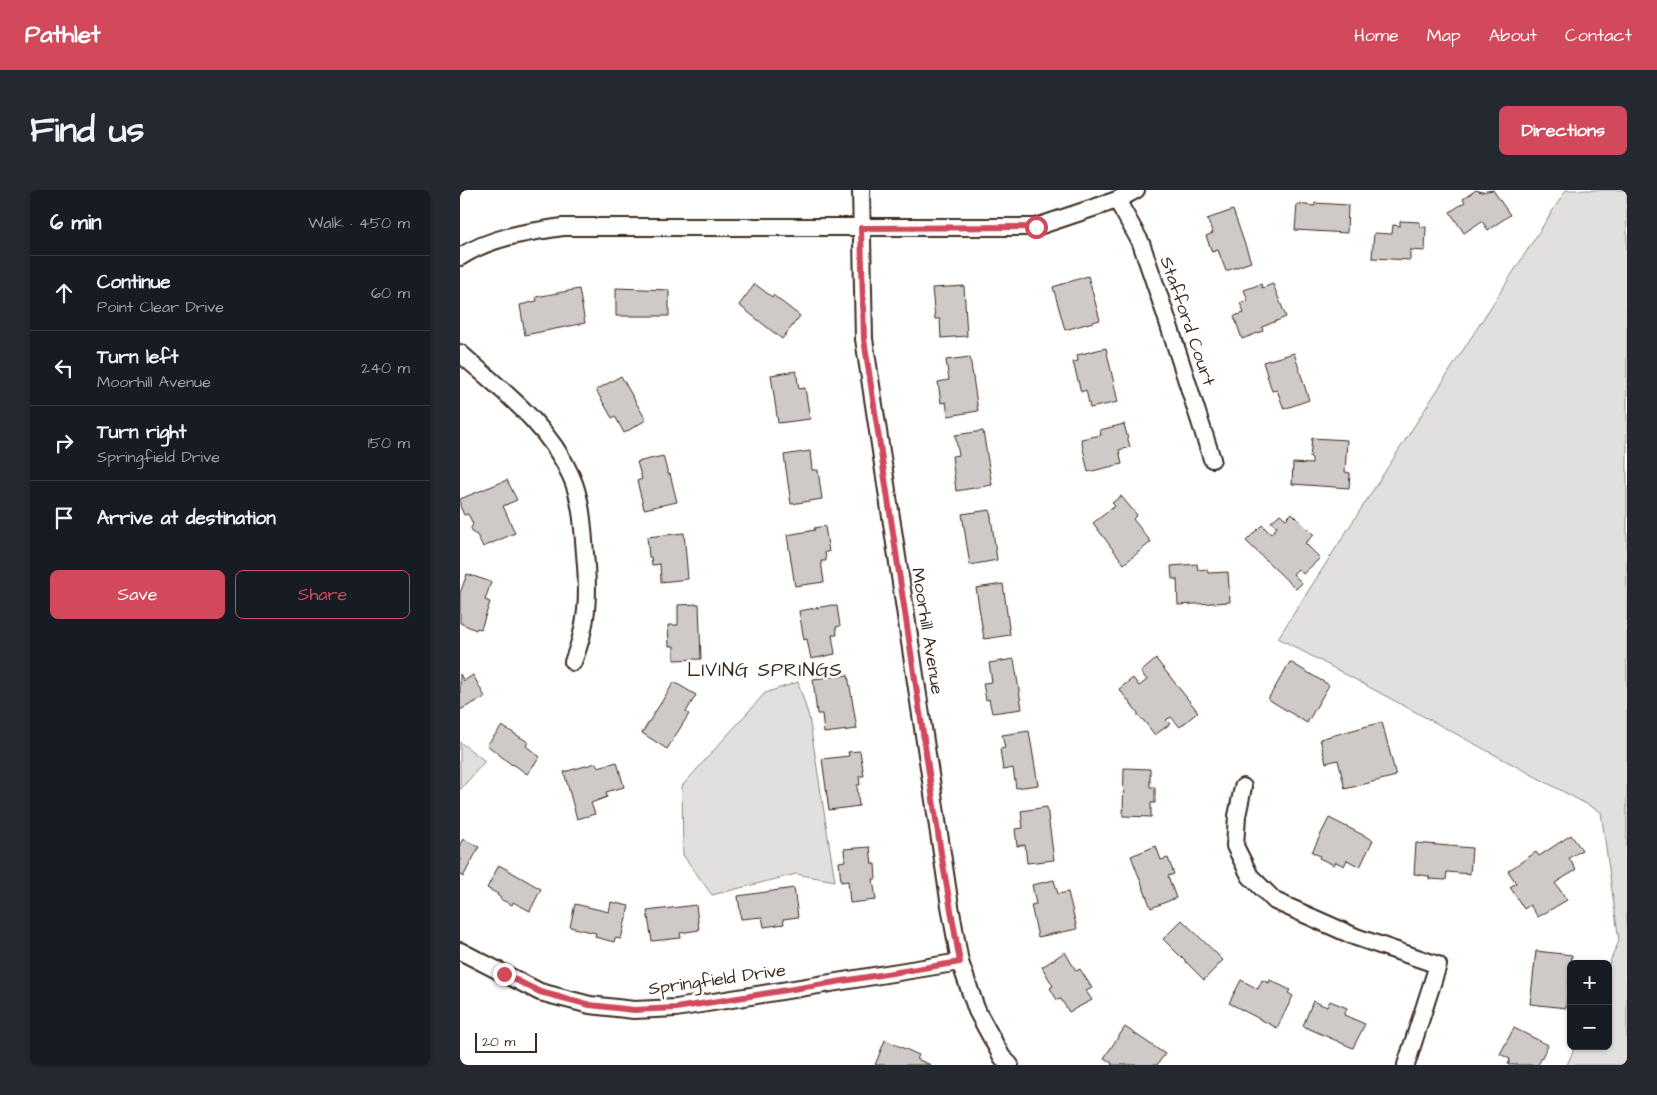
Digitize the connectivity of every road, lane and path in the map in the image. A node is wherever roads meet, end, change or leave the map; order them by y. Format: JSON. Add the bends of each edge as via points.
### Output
{"nodes":[{"id":1,"x":861,"y":190,"type":"edge"},
{"id":2,"x":1136,"y":190,"type":"edge"},
{"id":3,"x":1117,"y":200,"type":"junction"},
{"id":4,"x":861,"y":228,"type":"junction"},
{"id":5,"x":460,"y":257,"type":"edge"},
{"id":6,"x":460,"y":353,"type":"edge"},
{"id":7,"x":1212,"y":459,"type":"dead end"},
{"id":8,"x":573,"y":662,"type":"dead end"},
{"id":9,"x":1242,"y":787,"type":"dead end"},
{"id":10,"x":460,"y":950,"type":"edge"},
{"id":11,"x":960,"y":962,"type":"junction"},
{"id":12,"x":1010,"y":1065,"type":"edge"},
{"id":13,"x":1406,"y":1065,"type":"edge"}],
"edges":[{"from":1,"to":4,"type":"street","name":"Moorhill Avenue"},
{"from":2,"to":3,"type":"street"},
{"from":3,"to":4,"type":"street","via":[[1036,227]]},
{"from":3,"to":7,"type":"street","name":"Stafford Court","via":[[1140,243]]},
{"from":4,"to":5,"type":"street","via":[[563,226],[514,234],[470,250]]},
{"from":4,"to":11,"type":"street","name":"Moorhill Avenue","via":[[864,339]]},
{"from":6,"to":8,"type":"street","via":[[524,411],[554,447],[571,476],[581,509],[587,612],[582,640]]},
{"from":9,"to":13,"type":"street","via":[[1235,846],[1250,876],[1275,901],[1356,937],[1438,965]]},
{"from":10,"to":11,"type":"street","name":"Springfield Drive","via":[[540,992],[590,1005],[634,1010],[676,1008]]},
{"from":11,"to":12,"type":"street","name":"Moorhill Avenue","via":[[977,1011],[1002,1057]]}]}
